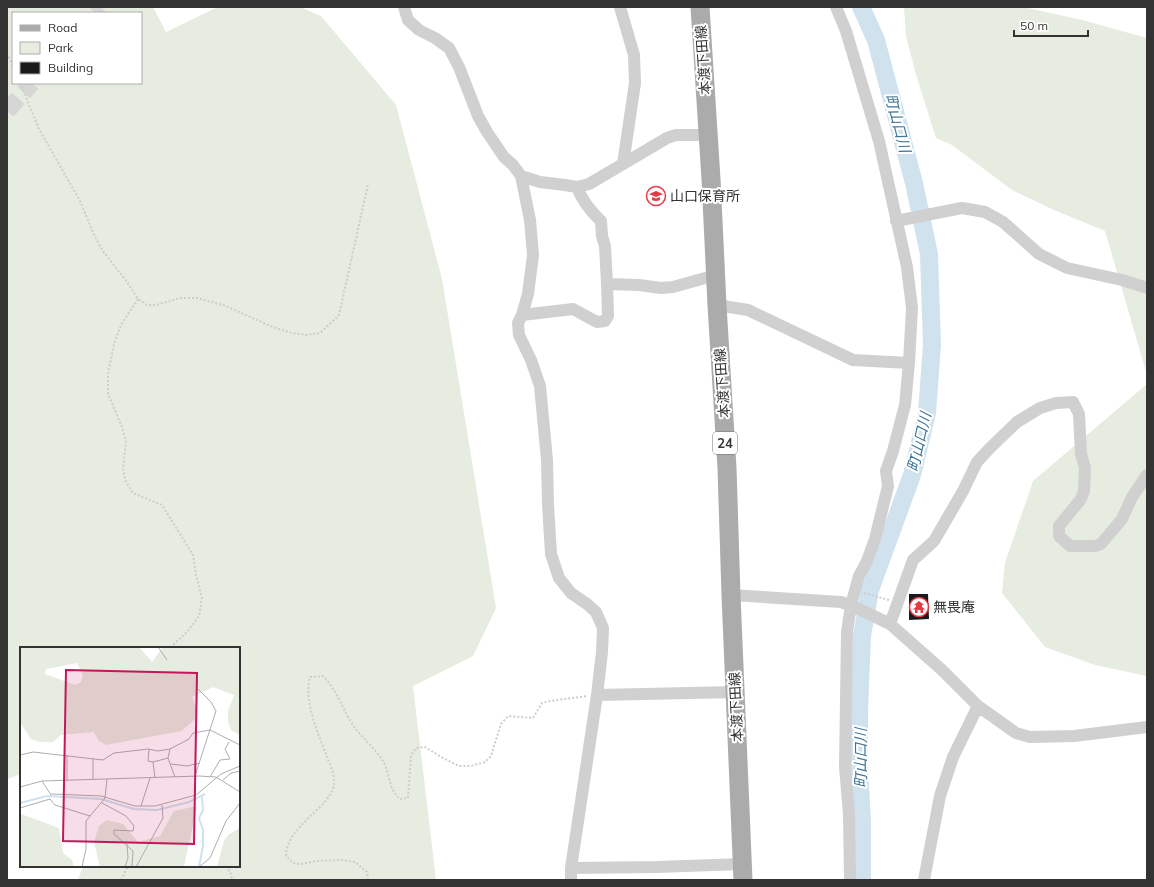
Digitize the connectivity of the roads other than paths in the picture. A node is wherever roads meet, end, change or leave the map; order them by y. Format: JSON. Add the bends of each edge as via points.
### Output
{"nodes":[{"id":1,"x":404,"y":7,"type":"edge"},
{"id":2,"x":620,"y":7,"type":"edge"},
{"id":3,"x":700,"y":7,"type":"edge"},
{"id":4,"x":836,"y":7,"type":"edge"},
{"id":5,"x":708,"y":134,"type":"junction"},
{"id":6,"x":623,"y":164,"type":"junction"},
{"id":7,"x":521,"y":176,"type":"junction"},
{"id":8,"x":576,"y":187,"type":"junction"},
{"id":9,"x":899,"y":220,"type":"junction"},
{"id":10,"x":716,"y":275,"type":"junction"},
{"id":11,"x":607,"y":284,"type":"junction"},
{"id":12,"x":1147,"y":288,"type":"edge"},
{"id":13,"x":717,"y":305,"type":"junction"},
{"id":14,"x":522,"y":315,"type":"junction"},
{"id":15,"x":909,"y":363,"type":"junction"},
{"id":16,"x":1147,"y":475,"type":"edge"},
{"id":17,"x":731,"y":595,"type":"junction"},
{"id":18,"x":853,"y":606,"type":"junction"},
{"id":19,"x":890,"y":624,"type":"junction"},
{"id":20,"x":736,"y":692,"type":"junction"},
{"id":21,"x":597,"y":695,"type":"junction"},
{"id":22,"x":978,"y":706,"type":"junction"},
{"id":23,"x":1147,"y":727,"type":"edge"},
{"id":24,"x":743,"y":872,"type":"edge"},
{"id":25,"x":571,"y":874,"type":"edge"},
{"id":26,"x":850,"y":880,"type":"edge"},
{"id":27,"x":924,"y":880,"type":"edge"}],
"edges":[{"from":1,"to":7,"type":"street","via":[[408,20],[419,30],[449,48],[460,67],[478,116],[504,157]]},
{"from":2,"to":6,"type":"street","via":[[634,55],[634,83]]},
{"from":3,"to":5,"type":"main road","name":"本渡下田線","number":"24"},
{"from":4,"to":9,"type":"street","via":[[872,112]]},
{"from":5,"to":6,"type":"street","via":[[676,135],[667,138]]},
{"from":5,"to":10,"type":"main road","name":"本渡下田線","number":"24"},
{"from":6,"to":8,"type":"street","via":[[589,184]]},
{"from":7,"to":8,"type":"street","via":[[540,182]]},
{"from":7,"to":14,"type":"street","via":[[530,220],[533,255],[528,294]]},
{"from":8,"to":11,"type":"street","via":[[582,199],[601,221]]},
{"from":9,"to":12,"type":"street","via":[[962,208],[985,212],[1003,222],[1039,254],[1066,268]]},
{"from":9,"to":15,"type":"street","via":[[912,308]]},
{"from":10,"to":11,"type":"street","via":[[662,288]]},
{"from":10,"to":13,"type":"main road","name":"本渡下田線","number":"24"},
{"from":11,"to":14,"type":"street","via":[[608,316],[605,321],[597,322],[573,309]]},
{"from":13,"to":15,"type":"street","via":[[748,310],[853,360]]},
{"from":13,"to":17,"type":"main road","name":"本渡下田線","number":"24","via":[[727,468]]},
{"from":14,"to":21,"type":"street","via":[[518,323],[519,335],[540,386],[552,554],[559,578],[571,593],[596,612],[603,628]]},
{"from":15,"to":18,"type":"street","via":[[905,405],[886,470],[888,486],[875,539],[859,576]]},
{"from":16,"to":19,"type":"street","via":[[1132,497],[1122,519],[1101,544],[1070,546],[1059,536],[1059,526],[1084,492],[1085,468],[1081,454],[1079,414],[1074,402],[1056,403],[1040,408],[1017,422],[977,462],[934,541],[913,560]]},
{"from":17,"to":18,"type":"street","via":[[841,602]]},
{"from":17,"to":20,"type":"main road","name":"本渡下田線","number":"24"},
{"from":18,"to":19,"type":"street"},
{"from":18,"to":26,"type":"street","via":[[846,632],[845,710]]},
{"from":19,"to":22,"type":"street"},
{"from":20,"to":21,"type":"street"},
{"from":20,"to":24,"type":"main road","name":"本渡下田線","number":"24"},
{"from":21,"to":25,"type":"street"},
{"from":22,"to":23,"type":"street","via":[[1016,734],[1030,737],[1074,736]]},
{"from":22,"to":27,"type":"street","via":[[940,796]]},
{"from":24,"to":25,"type":"street"}]}
